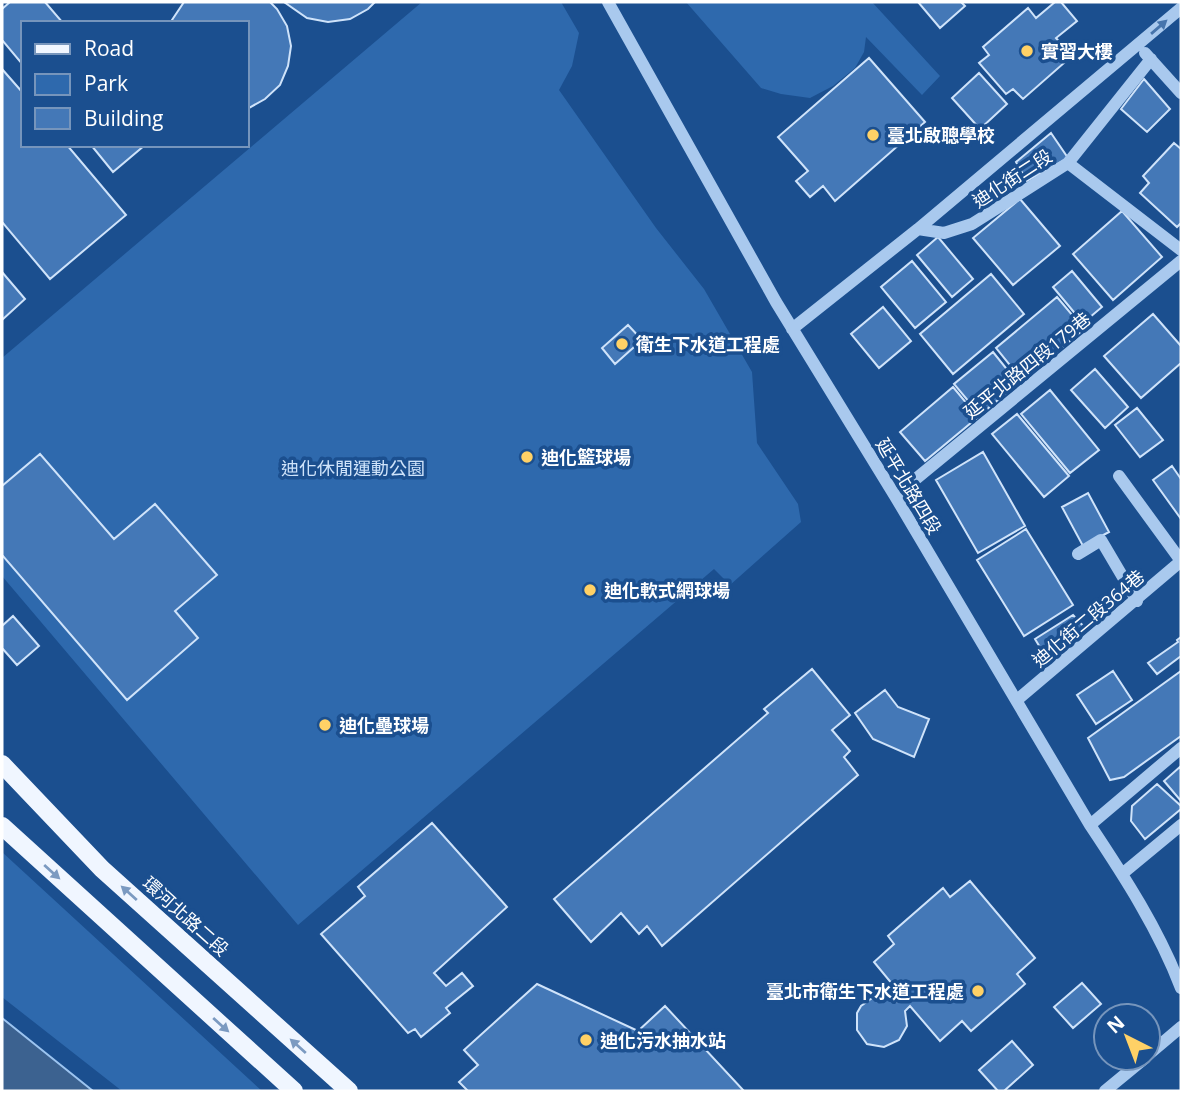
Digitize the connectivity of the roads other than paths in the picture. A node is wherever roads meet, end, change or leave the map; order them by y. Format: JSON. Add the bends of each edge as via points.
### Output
{"nodes":[{"id":1,"x":608,"y":2,"type":"edge"},
{"id":2,"x":1181,"y":8,"type":"edge"},
{"id":3,"x":1138,"y":46,"type":"junction"},
{"id":4,"x":1151,"y":59,"type":"junction"},
{"id":5,"x":1181,"y":93,"type":"edge"},
{"id":6,"x":1068,"y":163,"type":"junction"},
{"id":7,"x":918,"y":229,"type":"junction"},
{"id":8,"x":1181,"y":250,"type":"edge"},
{"id":9,"x":1181,"y":261,"type":"edge"},
{"id":10,"x":792,"y":329,"type":"junction"},
{"id":11,"x":1119,"y":476,"type":"dead end"},
{"id":12,"x":895,"y":496,"type":"junction"},
{"id":13,"x":1078,"y":554,"type":"dead end"},
{"id":14,"x":1181,"y":561,"type":"edge"},
{"id":15,"x":1137,"y":601,"type":"junction"},
{"id":16,"x":1017,"y":700,"type":"junction"},
{"id":17,"x":1181,"y":748,"type":"edge"},
{"id":18,"x":2,"y":764,"type":"edge"},
{"id":19,"x":1090,"y":825,"type":"junction"},
{"id":20,"x":1181,"y":825,"type":"edge"},
{"id":21,"x":2,"y":826,"type":"edge"},
{"id":22,"x":1122,"y":874,"type":"junction"},
{"id":23,"x":1181,"y":988,"type":"edge"},
{"id":24,"x":1181,"y":1027,"type":"edge"},
{"id":25,"x":1162,"y":1043,"type":"edge"},
{"id":26,"x":1128,"y":1072,"type":"edge"},
{"id":27,"x":294,"y":1091,"type":"edge"},
{"id":28,"x":349,"y":1091,"type":"edge"},
{"id":29,"x":1105,"y":1091,"type":"edge"}],
"edges":[{"from":1,"to":10,"type":"street","name":"延平北路四段"},
{"from":3,"to":2,"type":"street","one_way":true},
{"from":3,"to":4,"type":"street"},
{"from":3,"to":7,"type":"street"},
{"from":4,"to":5,"type":"street"},
{"from":4,"to":6,"type":"street"},
{"from":6,"to":7,"type":"street","name":"迪化街二段","via":[[972,224],[944,233]]},
{"from":6,"to":8,"type":"street","name":"迪化街二段"},
{"from":7,"to":10,"type":"street"},
{"from":9,"to":12,"type":"street","name":"延平北路四段179巷"},
{"from":10,"to":12,"type":"street","name":"延平北路四段"},
{"from":11,"to":14,"type":"street"},
{"from":12,"to":16,"type":"street","name":"延平北路四段"},
{"from":13,"to":15,"type":"street","via":[[1101,540]]},
{"from":14,"to":15,"type":"street","name":"迪化街二段364巷"},
{"from":15,"to":16,"type":"street","name":"迪化街二段364巷"},
{"from":16,"to":19,"type":"street","name":"延平北路四段"},
{"from":17,"to":19,"type":"street"},
{"from":28,"to":18,"type":"main road","name":"環河北路二段","one_way":true,"via":[[102,869]]},
{"from":19,"to":22,"type":"street","name":"延平北路四段"},
{"from":20,"to":22,"type":"street"},
{"from":21,"to":27,"type":"main road","one_way":true},
{"from":22,"to":23,"type":"street","name":"延平北路四段"},
{"from":24,"to":25,"type":"street"},
{"from":26,"to":29,"type":"street"}]}
